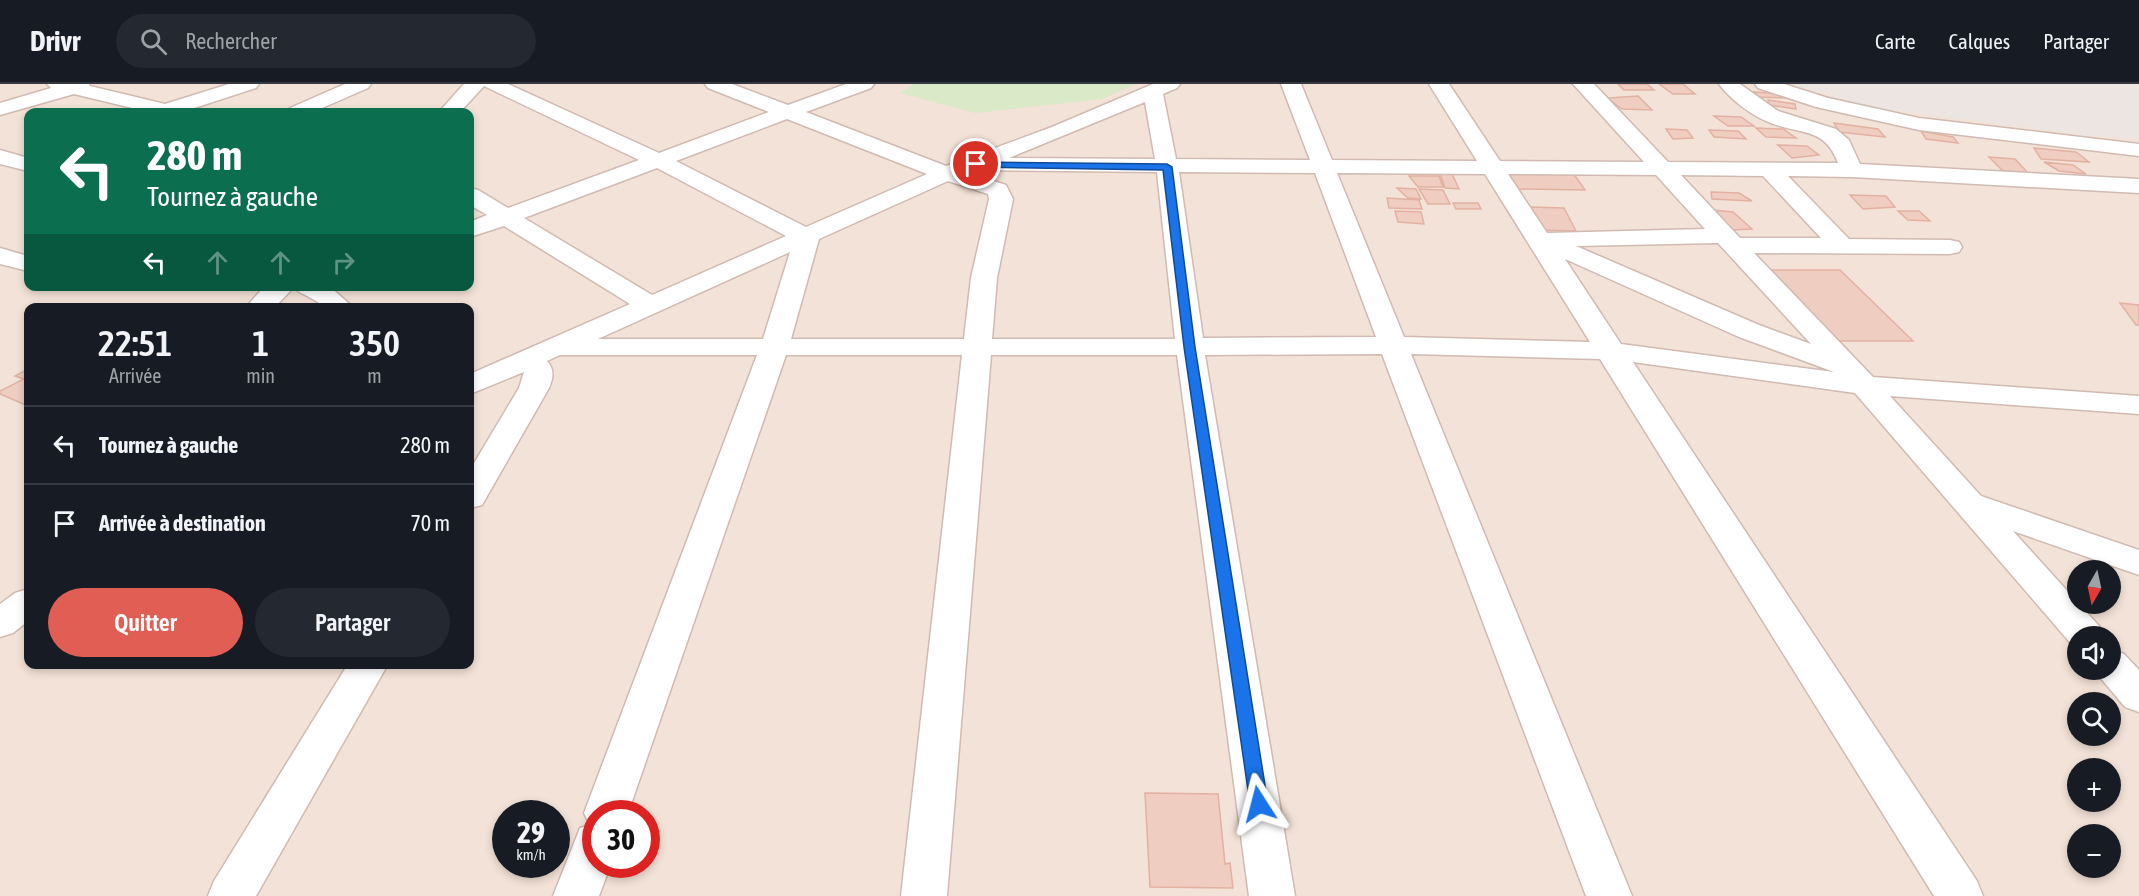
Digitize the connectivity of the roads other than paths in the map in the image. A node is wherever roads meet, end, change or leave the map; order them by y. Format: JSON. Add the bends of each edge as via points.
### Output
{"nodes":[{"id":1,"x":249,"y":84,"type":"edge"},
{"id":2,"x":361,"y":84,"type":"edge"},
{"id":3,"x":475,"y":84,"type":"edge"},
{"id":4,"x":492,"y":84,"type":"edge"},
{"id":5,"x":715,"y":84,"type":"edge"},
{"id":6,"x":864,"y":84,"type":"edge"},
{"id":7,"x":1291,"y":84,"type":"edge"},
{"id":8,"x":1439,"y":84,"type":"edge"},
{"id":9,"x":1583,"y":84,"type":"edge"},
{"id":10,"x":1729,"y":84,"type":"edge"},
{"id":11,"x":1765,"y":84,"type":"edge"},
{"id":12,"x":72,"y":85,"type":"edge"},
{"id":13,"x":1161,"y":88,"type":"edge"},
{"id":14,"x":1824,"y":103,"type":"junction"},
{"id":15,"x":155,"y":108,"type":"edge"},
{"id":16,"x":180,"y":108,"type":"edge"},
{"id":17,"x":306,"y":108,"type":"edge"},
{"id":18,"x":454,"y":108,"type":"edge"},
{"id":19,"x":0,"y":109,"type":"edge"},
{"id":20,"x":786,"y":113,"type":"junction"},
{"id":21,"x":1824,"y":132,"type":"junction"},
{"id":22,"x":2139,"y":150,"type":"edge"},
{"id":23,"x":0,"y":157,"type":"edge"},
{"id":24,"x":657,"y":160,"type":"junction"},
{"id":25,"x":24,"y":164,"type":"edge"},
{"id":26,"x":1167,"y":167,"type":"junction"},
{"id":27,"x":1324,"y":167,"type":"junction"},
{"id":28,"x":1494,"y":167,"type":"junction"},
{"id":29,"x":1663,"y":168,"type":"junction"},
{"id":30,"x":961,"y":169,"type":"junction"},
{"id":31,"x":1769,"y":169,"type":"junction"},
{"id":32,"x":1852,"y":170,"type":"junction"},
{"id":33,"x":2139,"y":186,"type":"edge"},
{"id":34,"x":474,"y":197,"type":"edge"},
{"id":35,"x":504,"y":216,"type":"junction"},
{"id":36,"x":474,"y":228,"type":"edge"},
{"id":37,"x":807,"y":237,"type":"junction"},
{"id":38,"x":1540,"y":239,"type":"junction"},
{"id":39,"x":1731,"y":241,"type":"junction"},
{"id":40,"x":1842,"y":246,"type":"junction"},
{"id":41,"x":1950,"y":247,"type":"dead end"},
{"id":42,"x":0,"y":256,"type":"edge"},
{"id":43,"x":24,"y":263,"type":"edge"},
{"id":44,"x":24,"y":265,"type":"edge"},
{"id":45,"x":0,"y":272,"type":"edge"},
{"id":46,"x":276,"y":291,"type":"edge"},
{"id":47,"x":321,"y":291,"type":"edge"},
{"id":48,"x":263,"y":303,"type":"edge"},
{"id":49,"x":335,"y":303,"type":"edge"},
{"id":50,"x":652,"y":306,"type":"junction"},
{"id":51,"x":1393,"y":345,"type":"junction"},
{"id":52,"x":978,"y":346,"type":"junction"},
{"id":53,"x":556,"y":347,"type":"junction"},
{"id":54,"x":1190,"y":347,"type":"junction"},
{"id":55,"x":774,"y":348,"type":"junction"},
{"id":56,"x":1612,"y":351,"type":"junction"},
{"id":57,"x":525,"y":361,"type":"junction"},
{"id":58,"x":1856,"y":376,"type":"junction"},
{"id":59,"x":474,"y":383,"type":"edge"},
{"id":60,"x":2139,"y":405,"type":"edge"},
{"id":61,"x":474,"y":490,"type":"edge"},
{"id":62,"x":1969,"y":504,"type":"junction"},
{"id":63,"x":2139,"y":563,"type":"edge"},
{"id":64,"x":24,"y":605,"type":"edge"},
{"id":65,"x":0,"y":623,"type":"edge"},
{"id":66,"x":2077,"y":626,"type":"edge"},
{"id":67,"x":366,"y":669,"type":"edge"},
{"id":68,"x":2121,"y":676,"type":"edge"},
{"id":69,"x":2139,"y":696,"type":"edge"},
{"id":70,"x":611,"y":800,"type":"edge"},
{"id":71,"x":583,"y":878,"type":"edge"},
{"id":72,"x":231,"y":896,"type":"edge"},
{"id":73,"x":576,"y":896,"type":"edge"},
{"id":74,"x":924,"y":896,"type":"edge"},
{"id":75,"x":1272,"y":896,"type":"edge"},
{"id":76,"x":1609,"y":896,"type":"edge"},
{"id":77,"x":1960,"y":896,"type":"edge"}],
"edges":[{"from":1,"to":16,"type":"street"},
{"from":2,"to":17,"type":"street"},
{"from":3,"to":18,"type":"street"},
{"from":4,"to":24,"type":"street"},
{"from":5,"to":20,"type":"street"},
{"from":6,"to":20,"type":"street"},
{"from":7,"to":27,"type":"street"},
{"from":8,"to":28,"type":"street"},
{"from":9,"to":29,"type":"street"},
{"from":10,"to":21,"type":"street","via":[[1764,112]]},
{"from":11,"to":14,"type":"street"},
{"from":12,"to":15,"type":"street"},
{"from":12,"to":19,"type":"street"},
{"from":13,"to":26,"type":"street"},
{"from":13,"to":30,"type":"street"},
{"from":14,"to":21,"type":"street"},
{"from":14,"to":22,"type":"street","via":[[1919,124]]},
{"from":20,"to":24,"type":"street"},
{"from":20,"to":30,"type":"street"},
{"from":21,"to":32,"type":"street","via":[[1842,145]]},
{"from":23,"to":25,"type":"street"},
{"from":24,"to":35,"type":"street"},
{"from":24,"to":37,"type":"street"},
{"from":26,"to":27,"type":"street"},
{"from":26,"to":30,"type":"street"},
{"from":26,"to":54,"type":"street"},
{"from":27,"to":28,"type":"street"},
{"from":27,"to":51,"type":"street"},
{"from":28,"to":29,"type":"street"},
{"from":28,"to":38,"type":"street"},
{"from":29,"to":31,"type":"street"},
{"from":29,"to":39,"type":"street"},
{"from":30,"to":37,"type":"street"},
{"from":30,"to":52,"type":"street","via":[[998,190],[1001,199],[984,278]]},
{"from":31,"to":32,"type":"street"},
{"from":31,"to":40,"type":"street"},
{"from":32,"to":33,"type":"street"},
{"from":34,"to":35,"type":"street"},
{"from":35,"to":36,"type":"street"},
{"from":35,"to":50,"type":"street"},
{"from":37,"to":50,"type":"street"},
{"from":37,"to":55,"type":"street"},
{"from":38,"to":39,"type":"street"},
{"from":38,"to":56,"type":"street"},
{"from":38,"to":58,"type":"street"},
{"from":39,"to":40,"type":"street"},
{"from":39,"to":58,"type":"street"},
{"from":40,"to":41,"type":"street"},
{"from":42,"to":43,"type":"street"},
{"from":44,"to":45,"type":"street"},
{"from":46,"to":48,"type":"street"},
{"from":47,"to":49,"type":"street"},
{"from":50,"to":53,"type":"street"},
{"from":51,"to":54,"type":"street"},
{"from":51,"to":56,"type":"street"},
{"from":51,"to":76,"type":"street"},
{"from":52,"to":54,"type":"street"},
{"from":52,"to":55,"type":"street"},
{"from":52,"to":74,"type":"street"},
{"from":53,"to":55,"type":"street"},
{"from":53,"to":57,"type":"street"},
{"from":54,"to":75,"type":"street"},
{"from":55,"to":70,"type":"street"},
{"from":56,"to":58,"type":"street"},
{"from":56,"to":77,"type":"street"},
{"from":57,"to":59,"type":"street"},
{"from":57,"to":61,"type":"street","via":[[538,368],[538,378]]},
{"from":58,"to":60,"type":"street"},
{"from":58,"to":62,"type":"street"},
{"from":62,"to":63,"type":"street"},
{"from":62,"to":66,"type":"street"},
{"from":64,"to":65,"type":"street"},
{"from":67,"to":72,"type":"street"},
{"from":68,"to":69,"type":"street"},
{"from":71,"to":73,"type":"street"}]}
